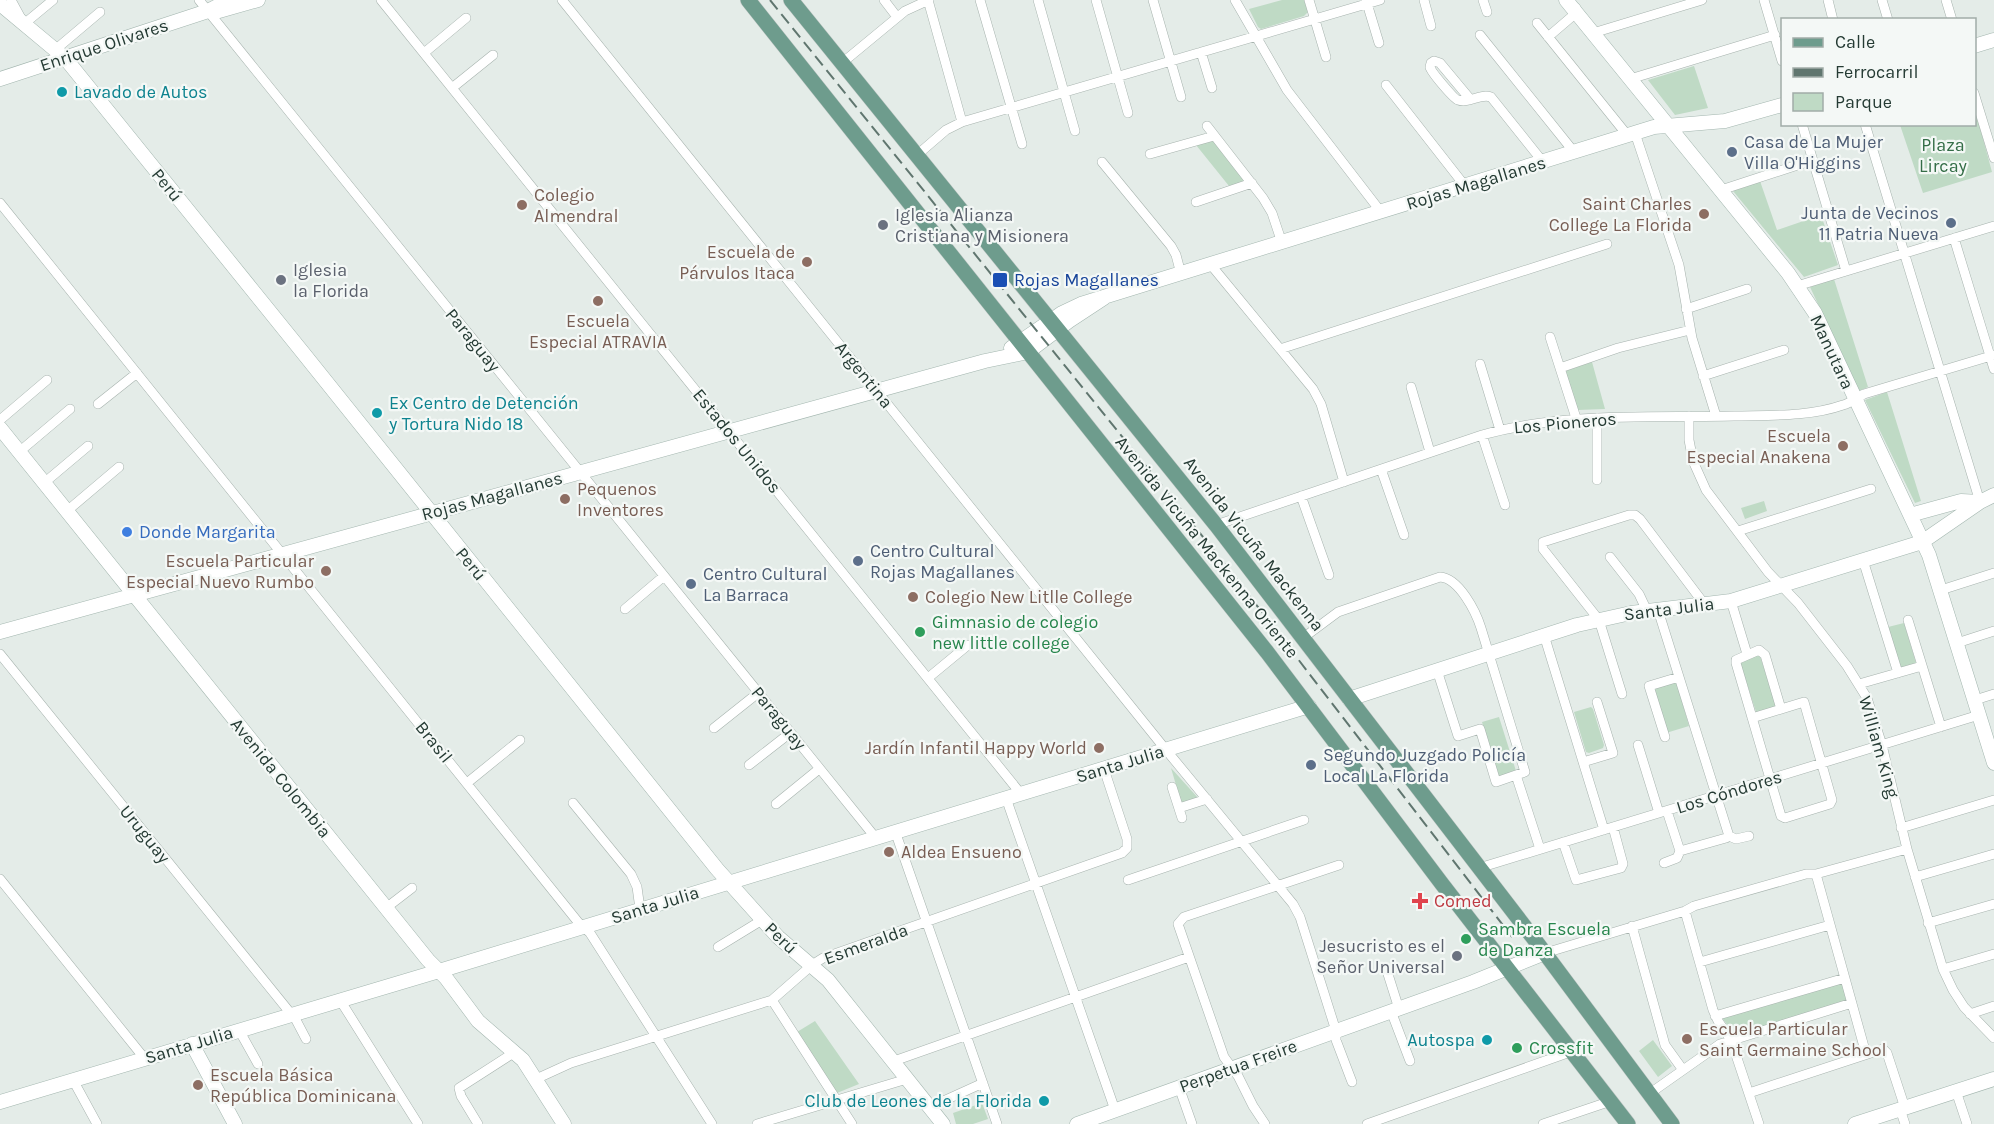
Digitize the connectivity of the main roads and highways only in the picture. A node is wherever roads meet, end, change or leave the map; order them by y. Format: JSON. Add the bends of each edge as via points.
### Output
{"nodes":[{"id":1,"x":748,"y":0,"type":"edge"},
{"id":2,"x":791,"y":0,"type":"edge"},
{"id":3,"x":1628,"y":1124,"type":"edge"},
{"id":4,"x":1672,"y":1124,"type":"edge"}],
"edges":[{"from":1,"to":3,"type":"main road","name":"Avenida Vicuña Mackenna Oriente","via":[[1308,706]]},
{"from":2,"to":4,"type":"main road","name":"Avenida Vicuña Mackenna","via":[[1216,525]]}]}
